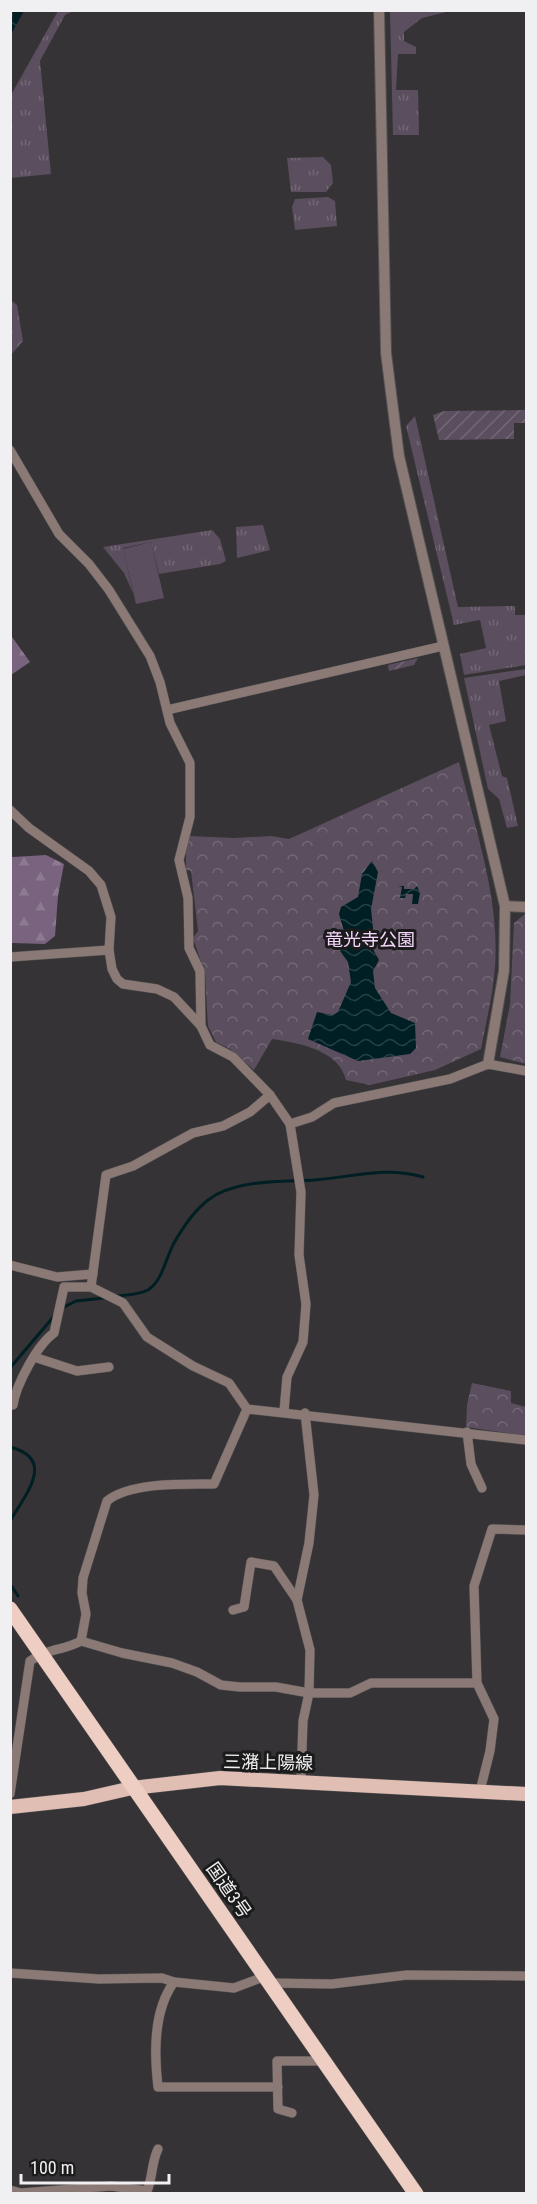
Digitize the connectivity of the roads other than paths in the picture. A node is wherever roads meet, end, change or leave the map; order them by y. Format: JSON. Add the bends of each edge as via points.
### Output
{"nodes":[{"id":1,"x":379,"y":10,"type":"edge"},
{"id":2,"x":10,"y":450,"type":"edge"},
{"id":3,"x":443,"y":646,"type":"junction"},
{"id":4,"x":167,"y":710,"type":"junction"},
{"id":5,"x":10,"y":810,"type":"edge"},
{"id":6,"x":505,"y":906,"type":"junction"},
{"id":7,"x":526,"y":907,"type":"edge"},
{"id":8,"x":109,"y":950,"type":"junction"},
{"id":9,"x":10,"y":957,"type":"edge"},
{"id":10,"x":201,"y":1026,"type":"junction"},
{"id":11,"x":488,"y":1064,"type":"junction"},
{"id":12,"x":526,"y":1071,"type":"edge"},
{"id":13,"x":270,"y":1095,"type":"junction"},
{"id":14,"x":290,"y":1124,"type":"junction"},
{"id":15,"x":10,"y":1265,"type":"edge"},
{"id":16,"x":93,"y":1274,"type":"junction"},
{"id":17,"x":91,"y":1287,"type":"junction"},
{"id":18,"x":34,"y":1358,"type":"junction"},
{"id":19,"x":109,"y":1367,"type":"dead end"},
{"id":20,"x":13,"y":1405,"type":"dead end"},
{"id":21,"x":248,"y":1408,"type":"junction"},
{"id":22,"x":284,"y":1411,"type":"junction"},
{"id":23,"x":305,"y":1413,"type":"junction"},
{"id":24,"x":467,"y":1432,"type":"junction"},
{"id":25,"x":526,"y":1440,"type":"edge"},
{"id":26,"x":482,"y":1488,"type":"dead end"},
{"id":27,"x":526,"y":1530,"type":"edge"},
{"id":28,"x":297,"y":1600,"type":"junction"},
{"id":29,"x":233,"y":1610,"type":"dead end"},
{"id":30,"x":13,"y":1617,"type":"edge"},
{"id":31,"x":81,"y":1641,"type":"junction"},
{"id":32,"x":41,"y":1653,"type":"junction"},
{"id":33,"x":477,"y":1683,"type":"junction"},
{"id":34,"x":309,"y":1693,"type":"junction"},
{"id":35,"x":301,"y":1780,"type":"junction"},
{"id":36,"x":132,"y":1788,"type":"junction"},
{"id":37,"x":480,"y":1791,"type":"junction"},
{"id":38,"x":10,"y":1794,"type":"edge"},
{"id":39,"x":526,"y":1794,"type":"edge"},
{"id":40,"x":10,"y":1807,"type":"edge"},
{"id":41,"x":10,"y":1973,"type":"edge"},
{"id":42,"x":526,"y":1976,"type":"edge"},
{"id":43,"x":268,"y":1980,"type":"junction"},
{"id":44,"x":174,"y":1982,"type":"junction"},
{"id":45,"x":326,"y":2061,"type":"junction"},
{"id":46,"x":278,"y":2087,"type":"junction"},
{"id":47,"x":292,"y":2113,"type":"dead end"},
{"id":48,"x":158,"y":2149,"type":"dead end"},
{"id":49,"x":10,"y":2190,"type":"edge"},
{"id":50,"x":147,"y":2192,"type":"edge"},
{"id":51,"x":416,"y":2193,"type":"edge"}],
"edges":[{"from":1,"to":3,"type":"street","via":[[390,403]]},
{"from":2,"to":4,"type":"street","via":[[58,534],[109,590],[150,656]]},
{"from":3,"to":4,"type":"street"},
{"from":3,"to":6,"type":"street"},
{"from":4,"to":10,"type":"street","via":[[190,763],[190,817],[179,860],[188,898],[189,948],[200,971]]},
{"from":5,"to":8,"type":"street","via":[[89,871],[101,885],[111,917]]},
{"from":6,"to":7,"type":"street"},
{"from":6,"to":11,"type":"street","via":[[504,971]]},
{"from":8,"to":9,"type":"street"},
{"from":8,"to":10,"type":"street","via":[[112,969],[123,984],[157,989],[174,997]]},
{"from":10,"to":13,"type":"street","via":[[210,1045],[233,1057]]},
{"from":11,"to":12,"type":"street"},
{"from":11,"to":14,"type":"street","via":[[450,1079],[334,1103],[312,1117]]},
{"from":13,"to":14,"type":"street"},
{"from":13,"to":16,"type":"street","via":[[224,1126],[194,1132],[133,1166],[106,1175]]},
{"from":14,"to":22,"type":"street","via":[[302,1192],[299,1255],[306,1304],[303,1342],[287,1377]]},
{"from":15,"to":16,"type":"street","via":[[57,1276]]},
{"from":16,"to":17,"type":"street"},
{"from":17,"to":18,"type":"street","via":[[64,1287],[54,1333],[43,1341]]},
{"from":17,"to":21,"type":"street","via":[[123,1303],[147,1337],[192,1366],[229,1383]]},
{"from":18,"to":19,"type":"street","via":[[77,1371]]},
{"from":18,"to":20,"type":"street"},
{"from":21,"to":22,"type":"street"},
{"from":21,"to":31,"type":"street","via":[[214,1484],[146,1488],[107,1501],[83,1578],[86,1614]]},
{"from":22,"to":23,"type":"street"},
{"from":23,"to":24,"type":"street"},
{"from":23,"to":28,"type":"street","via":[[314,1495]]},
{"from":24,"to":25,"type":"street"},
{"from":24,"to":26,"type":"street","via":[[471,1464]]},
{"from":27,"to":33,"type":"street","via":[[492,1529],[482,1559],[474,1586]]},
{"from":28,"to":29,"type":"street","via":[[274,1566],[251,1562],[244,1607]]},
{"from":28,"to":34,"type":"street","via":[[309,1650]]},
{"from":30,"to":32,"type":"highway","name":"国道3号"},
{"from":31,"to":32,"type":"street"},
{"from":31,"to":34,"type":"street","via":[[171,1663],[221,1684]]},
{"from":32,"to":36,"type":"highway","name":"国道3号"},
{"from":32,"to":38,"type":"street","via":[[30,1661]]},
{"from":33,"to":34,"type":"street","via":[[371,1683],[350,1693]]},
{"from":33,"to":37,"type":"street","via":[[494,1719]]},
{"from":34,"to":35,"type":"street","via":[[303,1720]]},
{"from":35,"to":36,"type":"main road","name":"三潴上陽線","via":[[220,1778]]},
{"from":35,"to":37,"type":"main road","name":"三潴上陽線"},
{"from":36,"to":40,"type":"main road","name":"三潴上陽線","via":[[84,1799]]},
{"from":36,"to":43,"type":"highway","name":"国道3号"},
{"from":37,"to":39,"type":"main road","name":"三潴上陽線"},
{"from":41,"to":44,"type":"street","via":[[99,1979],[162,1978]]},
{"from":42,"to":43,"type":"street","via":[[407,1975],[332,1984]]},
{"from":43,"to":44,"type":"street","via":[[234,1988]]},
{"from":43,"to":45,"type":"highway","name":"国道3号"},
{"from":44,"to":46,"type":"street","via":[[159,2013],[155,2059],[158,2087]]},
{"from":45,"to":46,"type":"street","via":[[277,2061]]},
{"from":45,"to":51,"type":"highway","name":"国道3号"},
{"from":46,"to":47,"type":"street","via":[[278,2109]]},
{"from":48,"to":50,"type":"street"},
{"from":49,"to":50,"type":"street","via":[[21,2193],[111,2186]]}]}
